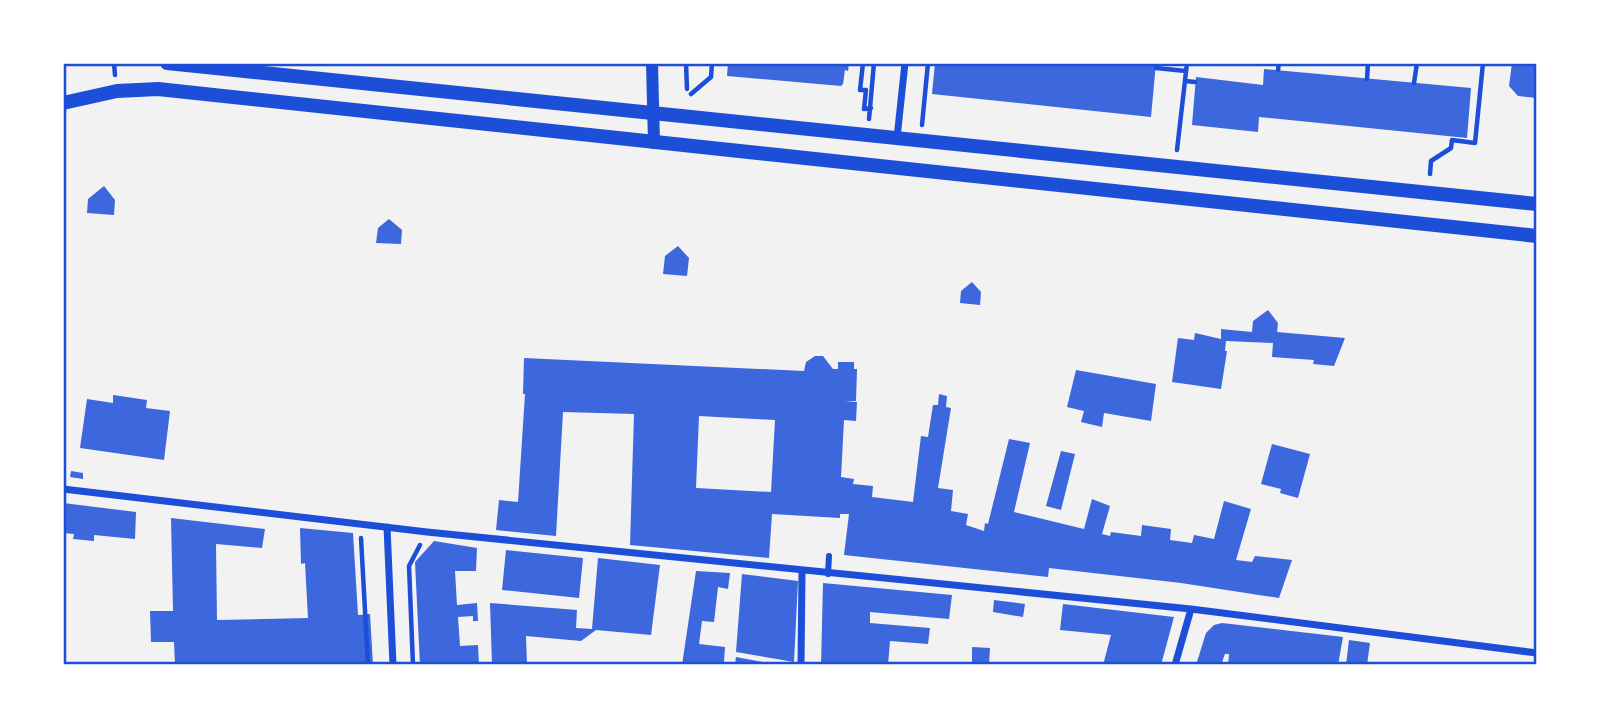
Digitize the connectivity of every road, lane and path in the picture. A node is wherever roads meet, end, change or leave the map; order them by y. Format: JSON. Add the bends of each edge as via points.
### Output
{"nodes":[{"id":1,"x":167,"y":63,"type":"edge"},
{"id":2,"x":653,"y":63,"type":"edge"},
{"id":3,"x":686,"y":63,"type":"edge"},
{"id":4,"x":712,"y":63,"type":"edge"},
{"id":5,"x":863,"y":63,"type":"edge"},
{"id":6,"x":874,"y":63,"type":"edge"},
{"id":7,"x":905,"y":63,"type":"edge"},
{"id":8,"x":928,"y":63,"type":"edge"},
{"id":9,"x":1187,"y":63,"type":"edge"},
{"id":10,"x":1279,"y":63,"type":"edge"},
{"id":11,"x":1368,"y":63,"type":"edge"},
{"id":12,"x":1417,"y":63,"type":"edge"},
{"id":13,"x":1483,"y":63,"type":"edge"},
{"id":14,"x":1156,"y":68,"type":"dead end"},
{"id":15,"x":1278,"y":70,"type":"dead end"},
{"id":16,"x":1186,"y":71,"type":"junction"},
{"id":17,"x":1367,"y":79,"type":"dead end"},
{"id":18,"x":1185,"y":82,"type":"junction"},
{"id":19,"x":1195,"y":82,"type":"dead end"},
{"id":20,"x":1414,"y":83,"type":"dead end"},
{"id":21,"x":1471,"y":93,"type":"dead end"},
{"id":22,"x":1480,"y":94,"type":"junction"},
{"id":23,"x":63,"y":103,"type":"edge"},
{"id":24,"x":871,"y":108,"type":"junction"},
{"id":25,"x":654,"y":112,"type":"junction"},
{"id":26,"x":922,"y":125,"type":"dead end"},
{"id":27,"x":867,"y":134,"type":"junction"},
{"id":28,"x":897,"y":138,"type":"junction"},
{"id":29,"x":654,"y":143,"type":"junction"},
{"id":30,"x":1177,"y":151,"type":"dead end"},
{"id":31,"x":1430,"y":174,"type":"dead end"},
{"id":32,"x":1537,"y":204,"type":"edge"},
{"id":33,"x":1537,"y":236,"type":"edge"},
{"id":34,"x":63,"y":489,"type":"edge"},
{"id":35,"x":360,"y":523,"type":"junction"},
{"id":36,"x":387,"y":527,"type":"junction"},
{"id":37,"x":427,"y":532,"type":"junction"},
{"id":38,"x":829,"y":556,"type":"dead end"},
{"id":39,"x":802,"y":571,"type":"junction"},
{"id":40,"x":828,"y":574,"type":"junction"},
{"id":41,"x":1191,"y":609,"type":"junction"},
{"id":42,"x":1537,"y":653,"type":"edge"},
{"id":43,"x":368,"y":665,"type":"edge"},
{"id":44,"x":393,"y":665,"type":"edge"},
{"id":45,"x":413,"y":665,"type":"edge"},
{"id":46,"x":801,"y":665,"type":"edge"},
{"id":47,"x":1175,"y":665,"type":"edge"}],
"edges":[{"from":1,"to":25,"type":"main road"},
{"from":2,"to":25,"type":"street"},
{"from":3,"to":4,"type":"path","via":[[689,91],[711,77]]},
{"from":5,"to":24,"type":"path","via":[[860,90],[866,90],[864,108]]},
{"from":6,"to":24,"type":"path"},
{"from":7,"to":28,"type":"street"},
{"from":8,"to":26,"type":"path"},
{"from":9,"to":16,"type":"path"},
{"from":10,"to":15,"type":"path"},
{"from":11,"to":17,"type":"path"},
{"from":12,"to":20,"type":"path"},
{"from":13,"to":22,"type":"path"},
{"from":14,"to":16,"type":"path"},
{"from":16,"to":18,"type":"path"},
{"from":18,"to":19,"type":"path"},
{"from":18,"to":30,"type":"path"},
{"from":21,"to":22,"type":"path"},
{"from":22,"to":31,"type":"path","via":[[1475,143],[1452,140],[1451,148],[1431,161]]},
{"from":23,"to":29,"type":"main road","via":[[117,91],[158,89]]},
{"from":24,"to":27,"type":"path"},
{"from":25,"to":27,"type":"main road"},
{"from":25,"to":29,"type":"street"},
{"from":27,"to":28,"type":"main road"},
{"from":28,"to":32,"type":"main road"},
{"from":29,"to":33,"type":"main road"},
{"from":34,"to":35,"type":"street"},
{"from":35,"to":36,"type":"street"},
{"from":35,"to":43,"type":"path"},
{"from":36,"to":37,"type":"street"},
{"from":36,"to":44,"type":"street"},
{"from":37,"to":39,"type":"street"},
{"from":37,"to":45,"type":"path","via":[[409,566]]},
{"from":38,"to":40,"type":"street"},
{"from":39,"to":40,"type":"street"},
{"from":39,"to":46,"type":"street"},
{"from":40,"to":41,"type":"street"},
{"from":41,"to":42,"type":"street"},
{"from":41,"to":47,"type":"street"}]}
